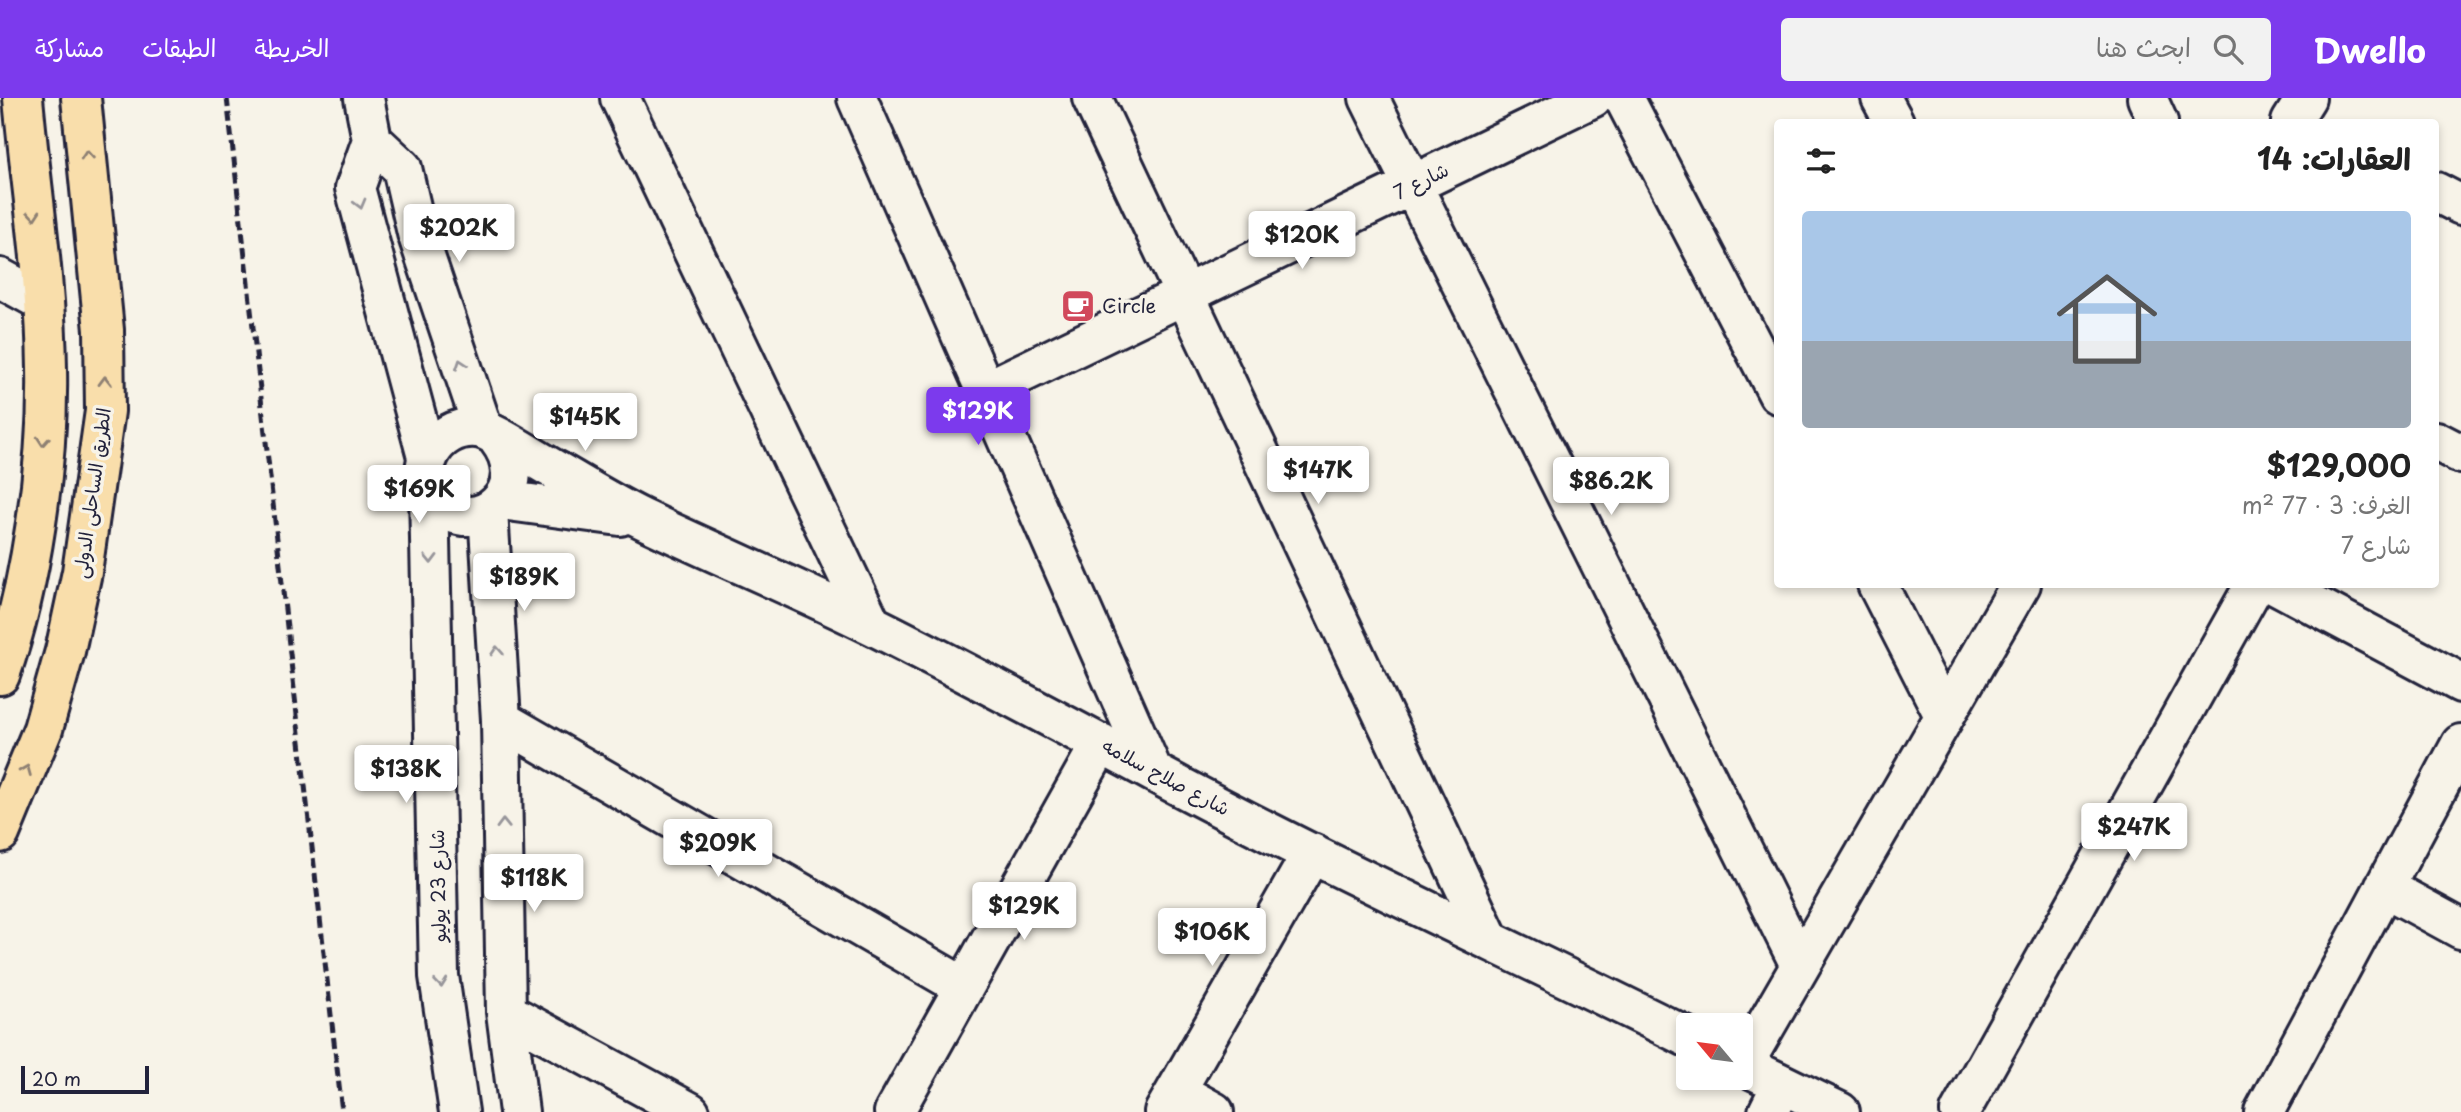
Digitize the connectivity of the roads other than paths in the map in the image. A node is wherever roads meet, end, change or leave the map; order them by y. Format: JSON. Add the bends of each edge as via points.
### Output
{"nodes":[{"id":1,"x":23,"y":98,"type":"edge"},
{"id":2,"x":81,"y":98,"type":"edge"},
{"id":3,"x":365,"y":98,"type":"edge"},
{"id":4,"x":620,"y":98,"type":"edge"},
{"id":5,"x":857,"y":98,"type":"edge"},
{"id":6,"x":1093,"y":98,"type":"edge"},
{"id":7,"x":1368,"y":98,"type":"edge"},
{"id":8,"x":1592,"y":98,"type":"edge"},
{"id":9,"x":1624,"y":98,"type":"edge"},
{"id":10,"x":1881,"y":98,"type":"edge"},
{"id":11,"x":2147,"y":98,"type":"edge"},
{"id":12,"x":1892,"y":119,"type":"edge"},
{"id":13,"x":2157,"y":119,"type":"edge"},
{"id":14,"x":372,"y":140,"type":"junction"},
{"id":15,"x":1412,"y":185,"type":"junction"},
{"id":16,"x":2439,"y":194,"type":"edge"},
{"id":17,"x":2461,"y":205,"type":"edge"},
{"id":18,"x":0,"y":278,"type":"edge"},
{"id":19,"x":1185,"y":295,"type":"junction"},
{"id":20,"x":42,"y":301,"type":"junction"},
{"id":21,"x":1774,"y":386,"type":"edge"},
{"id":22,"x":985,"y":391,"type":"junction"},
{"id":23,"x":491,"y":434,"type":"junction"},
{"id":24,"x":2439,"y":443,"type":"edge"},
{"id":25,"x":2461,"y":454,"type":"edge"},
{"id":26,"x":428,"y":474,"type":"junction"},
{"id":27,"x":495,"y":505,"type":"junction"},
{"id":28,"x":643,"y":519,"type":"junction"},
{"id":29,"x":1879,"y":588,"type":"edge"},
{"id":30,"x":2019,"y":588,"type":"edge"},
{"id":31,"x":2253,"y":588,"type":"edge"},
{"id":32,"x":2283,"y":588,"type":"edge"},
{"id":33,"x":871,"y":624,"type":"junction"},
{"id":34,"x":0,"y":675,"type":"edge"},
{"id":35,"x":2461,"y":683,"type":"edge"},
{"id":36,"x":1944,"y":715,"type":"junction"},
{"id":37,"x":501,"y":720,"type":"junction"},
{"id":38,"x":1101,"y":743,"type":"junction"},
{"id":39,"x":2461,"y":744,"type":"edge"},
{"id":40,"x":1153,"y":772,"type":"junction"},
{"id":41,"x":0,"y":834,"type":"edge"},
{"id":42,"x":1312,"y":853,"type":"junction"},
{"id":43,"x":2385,"y":887,"type":"junction"},
{"id":44,"x":2461,"y":929,"type":"edge"},
{"id":45,"x":1489,"y":939,"type":"junction"},
{"id":46,"x":1799,"y":963,"type":"junction"},
{"id":47,"x":964,"y":987,"type":"junction"},
{"id":48,"x":506,"y":1012,"type":"junction"},
{"id":49,"x":1676,"y":1032,"type":"edge"},
{"id":50,"x":1754,"y":1043,"type":"edge"},
{"id":51,"x":1754,"y":1076,"type":"edge"},
{"id":52,"x":1775,"y":1098,"type":"edge"},
{"id":53,"x":1170,"y":1101,"type":"edge"},
{"id":54,"x":458,"y":1112,"type":"edge"},
{"id":55,"x":519,"y":1112,"type":"edge"},
{"id":56,"x":690,"y":1112,"type":"edge"},
{"id":57,"x":894,"y":1112,"type":"edge"},
{"id":58,"x":1214,"y":1112,"type":"edge"},
{"id":59,"x":1840,"y":1112,"type":"edge"},
{"id":60,"x":1961,"y":1112,"type":"edge"},
{"id":61,"x":2264,"y":1112,"type":"edge"}],
"edges":[{"from":1,"to":20,"type":"main road","one_way":true},
{"from":41,"to":2,"type":"main road","name":"الطريق الساحلى الدولى","one_way":true,"via":[[43,729],[65,651],[82,572],[105,411],[104,330]]},
{"from":3,"to":14,"type":"street","name":"شارع 23 يوليو"},
{"from":4,"to":33,"type":"street"},
{"from":5,"to":22,"type":"street"},
{"from":6,"to":19,"type":"street"},
{"from":7,"to":15,"type":"street"},
{"from":8,"to":15,"type":"street","name":"شارع 7"},
{"from":9,"to":21,"type":"street"},
{"from":10,"to":12,"type":"street"},
{"from":11,"to":13,"type":"street"},
{"from":23,"to":14,"type":"street","one_way":true,"via":[[417,233],[402,168]]},
{"from":14,"to":26,"type":"street","name":"شارع 23 يوليو","one_way":true,"via":[[355,188]]},
{"from":15,"to":19,"type":"street","name":"شارع 7"},
{"from":15,"to":46,"type":"street"},
{"from":16,"to":17,"type":"street"},
{"from":18,"to":20,"type":"street"},
{"from":19,"to":22,"type":"street","name":"شارع 7"},
{"from":19,"to":45,"type":"street"},
{"from":20,"to":34,"type":"main road","one_way":true,"via":[[47,370],[44,445],[21,594]]},
{"from":22,"to":40,"type":"street"},
{"from":23,"to":26,"type":"street","via":[[450,432],[436,442]]},
{"from":23,"to":27,"type":"street","via":[[509,453],[512,469],[510,486]]},
{"from":23,"to":28,"type":"street","name":"شارع صلاح سلامه"},
{"from":24,"to":25,"type":"street"},
{"from":26,"to":27,"type":"street","via":[[440,505],[454,513],[471,516]]},
{"from":26,"to":54,"type":"street","name":"شارع 23 يوليو","one_way":true,"via":[[439,976]]},
{"from":27,"to":28,"type":"street","name":"شارع صلاح سلامه"},
{"from":37,"to":27,"type":"street","one_way":true},
{"from":28,"to":33,"type":"street","name":"شارع صلاح سلامه"},
{"from":29,"to":36,"type":"street"},
{"from":30,"to":36,"type":"street"},
{"from":31,"to":60,"type":"street"},
{"from":32,"to":35,"type":"street"},
{"from":33,"to":38,"type":"street","name":"شارع صلاح سلامه"},
{"from":36,"to":46,"type":"street"},
{"from":37,"to":47,"type":"street"},
{"from":48,"to":37,"type":"street","one_way":true},
{"from":38,"to":40,"type":"street","name":"شارع صلاح سلامه"},
{"from":38,"to":47,"type":"street"},
{"from":39,"to":43,"type":"street"},
{"from":40,"to":42,"type":"street","name":"شارع صلاح سلامه"},
{"from":42,"to":45,"type":"street","name":"شارع صلاح سلامه"},
{"from":42,"to":53,"type":"street"},
{"from":43,"to":44,"type":"street"},
{"from":43,"to":61,"type":"street"},
{"from":45,"to":49,"type":"street","name":"شارع صلاح سلامه"},
{"from":46,"to":50,"type":"street"},
{"from":47,"to":57,"type":"street"},
{"from":48,"to":55,"type":"street"},
{"from":48,"to":56,"type":"street"},
{"from":51,"to":52,"type":"street"},
{"from":52,"to":59,"type":"street"},
{"from":53,"to":58,"type":"street"}]}
